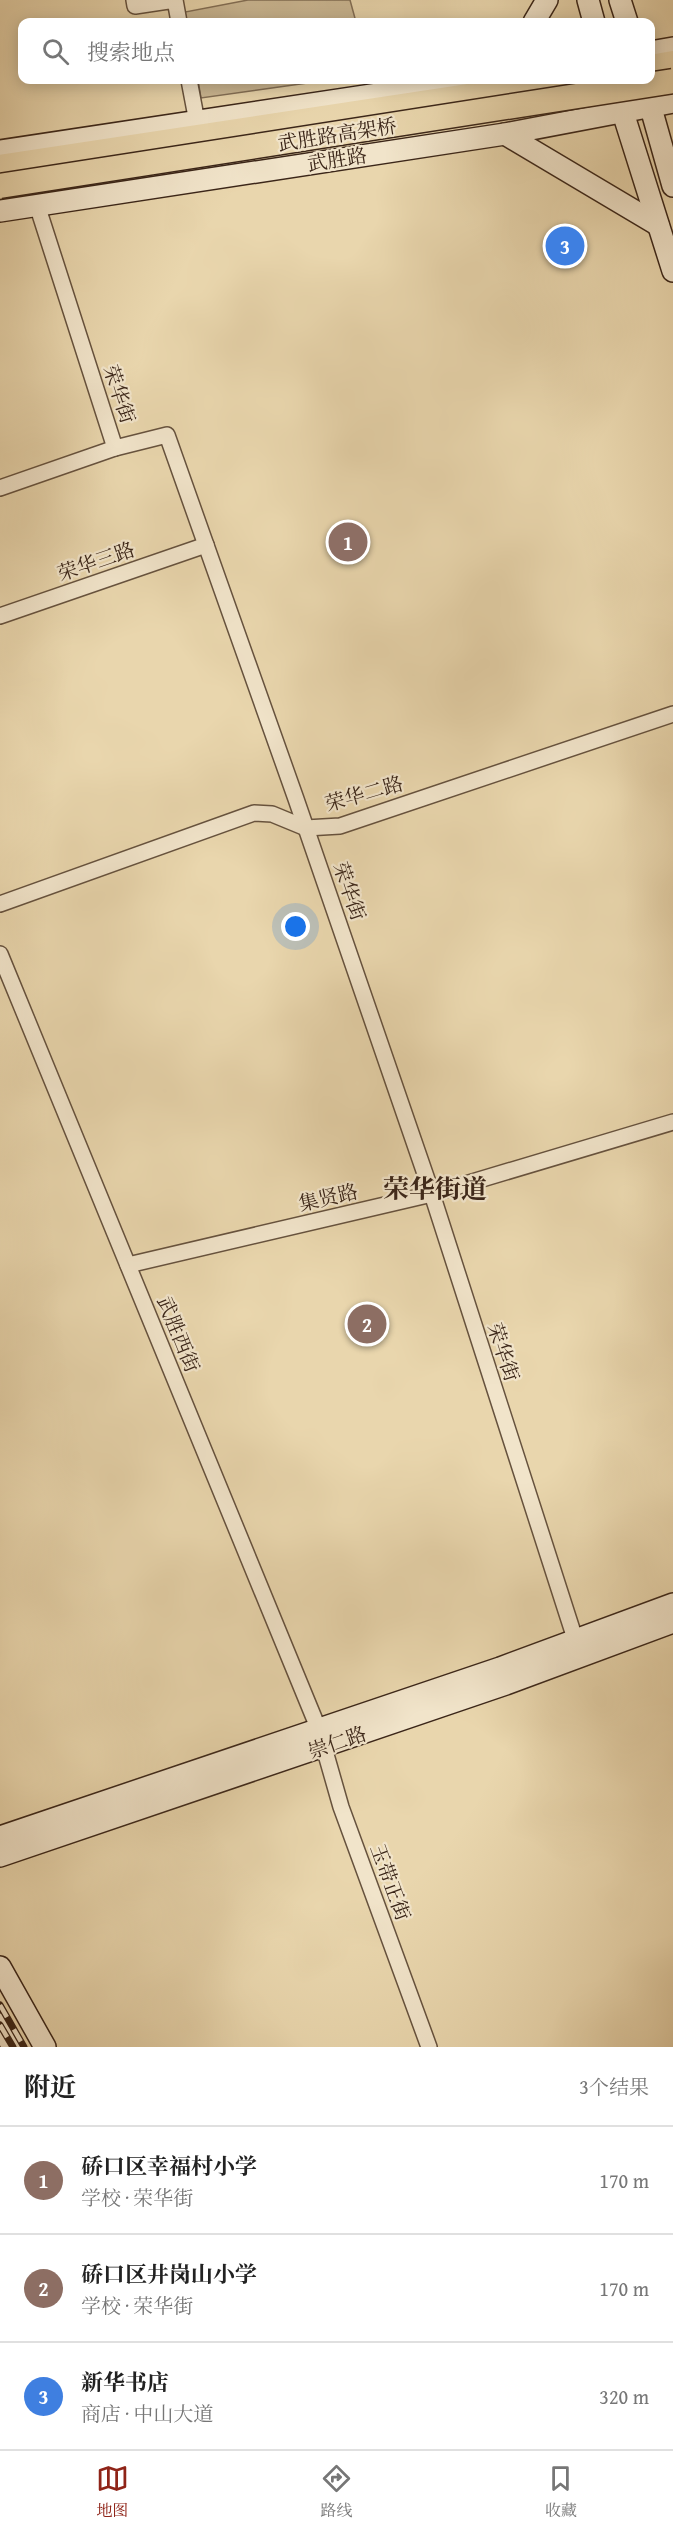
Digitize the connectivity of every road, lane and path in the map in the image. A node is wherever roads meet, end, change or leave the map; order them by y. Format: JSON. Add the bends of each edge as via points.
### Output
{"nodes":[{"id":1,"x":134,"y":0,"type":"edge"},
{"id":2,"x":547,"y":0,"type":"edge"},
{"id":3,"x":588,"y":0,"type":"edge"},
{"id":4,"x":620,"y":0,"type":"edge"},
{"id":5,"x":178,"y":18,"type":"edge"},
{"id":6,"x":536,"y":18,"type":"edge"},
{"id":7,"x":593,"y":18,"type":"edge"},
{"id":8,"x":626,"y":18,"type":"edge"},
{"id":9,"x":673,"y":48,"type":"edge"},
{"id":10,"x":655,"y":51,"type":"edge"},
{"id":11,"x":673,"y":63,"type":"edge"},
{"id":12,"x":655,"y":66,"type":"edge"},
{"id":13,"x":673,"y":81,"type":"edge"},
{"id":14,"x":190,"y":84,"type":"edge"},
{"id":15,"x":445,"y":84,"type":"edge"},
{"id":16,"x":547,"y":84,"type":"edge"},
{"id":17,"x":613,"y":84,"type":"edge"},
{"id":18,"x":644,"y":84,"type":"edge"},
{"id":19,"x":654,"y":84,"type":"edge"},
{"id":20,"x":655,"y":84,"type":"edge"},
{"id":21,"x":673,"y":102,"type":"edge"},
{"id":22,"x":651,"y":106,"type":"junction"},
{"id":23,"x":622,"y":112,"type":"junction"},
{"id":24,"x":197,"y":122,"type":"junction"},
{"id":25,"x":505,"y":134,"type":"junction"},
{"id":26,"x":0,"y":152,"type":"edge"},
{"id":27,"x":0,"y":167,"type":"edge"},
{"id":28,"x":0,"y":186,"type":"edge"},
{"id":29,"x":673,"y":186,"type":"edge"},
{"id":30,"x":37,"y":205,"type":"junction"},
{"id":31,"x":0,"y":211,"type":"edge"},
{"id":32,"x":658,"y":225,"type":"junction"},
{"id":33,"x":673,"y":271,"type":"edge"},
{"id":34,"x":115,"y":448,"type":"junction"},
{"id":35,"x":0,"y":488,"type":"edge"},
{"id":36,"x":206,"y":545,"type":"junction"},
{"id":37,"x":0,"y":616,"type":"edge"},
{"id":38,"x":673,"y":714,"type":"edge"},
{"id":39,"x":306,"y":828,"type":"junction"},
{"id":40,"x":0,"y":904,"type":"edge"},
{"id":41,"x":0,"y":954,"type":"edge"},
{"id":42,"x":673,"y":1122,"type":"edge"},
{"id":43,"x":432,"y":1194,"type":"junction"},
{"id":44,"x":128,"y":1265,"type":"junction"},
{"id":45,"x":673,"y":1604,"type":"edge"},
{"id":46,"x":673,"y":1622,"type":"edge"},
{"id":47,"x":578,"y":1648,"type":"junction"},
{"id":48,"x":322,"y":1738,"type":"junction"},
{"id":49,"x":0,"y":1837,"type":"edge"},
{"id":50,"x":0,"y":1856,"type":"edge"},
{"id":51,"x":0,"y":1967,"type":"edge"},
{"id":52,"x":0,"y":2024,"type":"edge"},
{"id":53,"x":13,"y":2047,"type":"edge"},
{"id":54,"x":45,"y":2047,"type":"edge"},
{"id":55,"x":429,"y":2047,"type":"edge"}],
"edges":[{"from":1,"to":5,"type":"street","via":[[135,6],[175,0]]},
{"from":2,"to":6,"type":"main road"},
{"from":3,"to":7,"type":"main road"},
{"from":4,"to":8,"type":"main road"},
{"from":9,"to":10,"type":"main road"},
{"from":11,"to":12,"type":"main road"},
{"from":13,"to":20,"type":"main road","name":"武胜路高架桥","bridge":true},
{"from":14,"to":24,"type":"street"},
{"from":15,"to":24,"type":"main road"},
{"from":16,"to":27,"type":"main road","name":"武胜路高架桥"},
{"from":17,"to":23,"type":"main road"},
{"from":18,"to":22,"type":"main road"},
{"from":19,"to":28,"type":"main road","name":"武胜路高架桥","bridge":true},
{"from":21,"to":22,"type":"main road","name":"武胜路"},
{"from":22,"to":23,"type":"main road","name":"武胜路"},
{"from":22,"to":29,"type":"main road"},
{"from":23,"to":25,"type":"main road","name":"武胜路"},
{"from":23,"to":32,"type":"main road"},
{"from":24,"to":26,"type":"main road"},
{"from":25,"to":30,"type":"main road","name":"武胜路"},
{"from":25,"to":32,"type":"main road"},
{"from":30,"to":31,"type":"main road","name":"武胜路"},
{"from":30,"to":34,"type":"street","name":"荣华街"},
{"from":32,"to":33,"type":"main road"},
{"from":34,"to":35,"type":"street"},
{"from":34,"to":36,"type":"street","name":"荣华街","via":[[167,435]]},
{"from":36,"to":37,"type":"street","name":"荣华三路"},
{"from":36,"to":39,"type":"street","name":"荣华街"},
{"from":38,"to":39,"type":"street","name":"荣华二路","via":[[340,826]]},
{"from":39,"to":40,"type":"street","name":"荣华二路","via":[[272,814],[254,813]]},
{"from":39,"to":43,"type":"street","name":"荣华街"},
{"from":41,"to":44,"type":"street","name":"武胜西街"},
{"from":42,"to":43,"type":"street","name":"集贤路"},
{"from":43,"to":44,"type":"street","name":"集贤路"},
{"from":43,"to":47,"type":"street","name":"荣华街"},
{"from":44,"to":48,"type":"street","name":"武胜西街"},
{"from":45,"to":47,"type":"main road","name":"崇仁路"},
{"from":46,"to":47,"type":"main road","name":"崇仁路"},
{"from":47,"to":48,"type":"main road","name":"崇仁路"},
{"from":48,"to":49,"type":"main road","name":"崇仁路"},
{"from":48,"to":50,"type":"main road","name":"崇仁路"},
{"from":48,"to":55,"type":"street","name":"玉带正街","via":[[341,1807]]},
{"from":51,"to":54,"type":"main road"},
{"from":52,"to":53,"type":"main road"}]}
